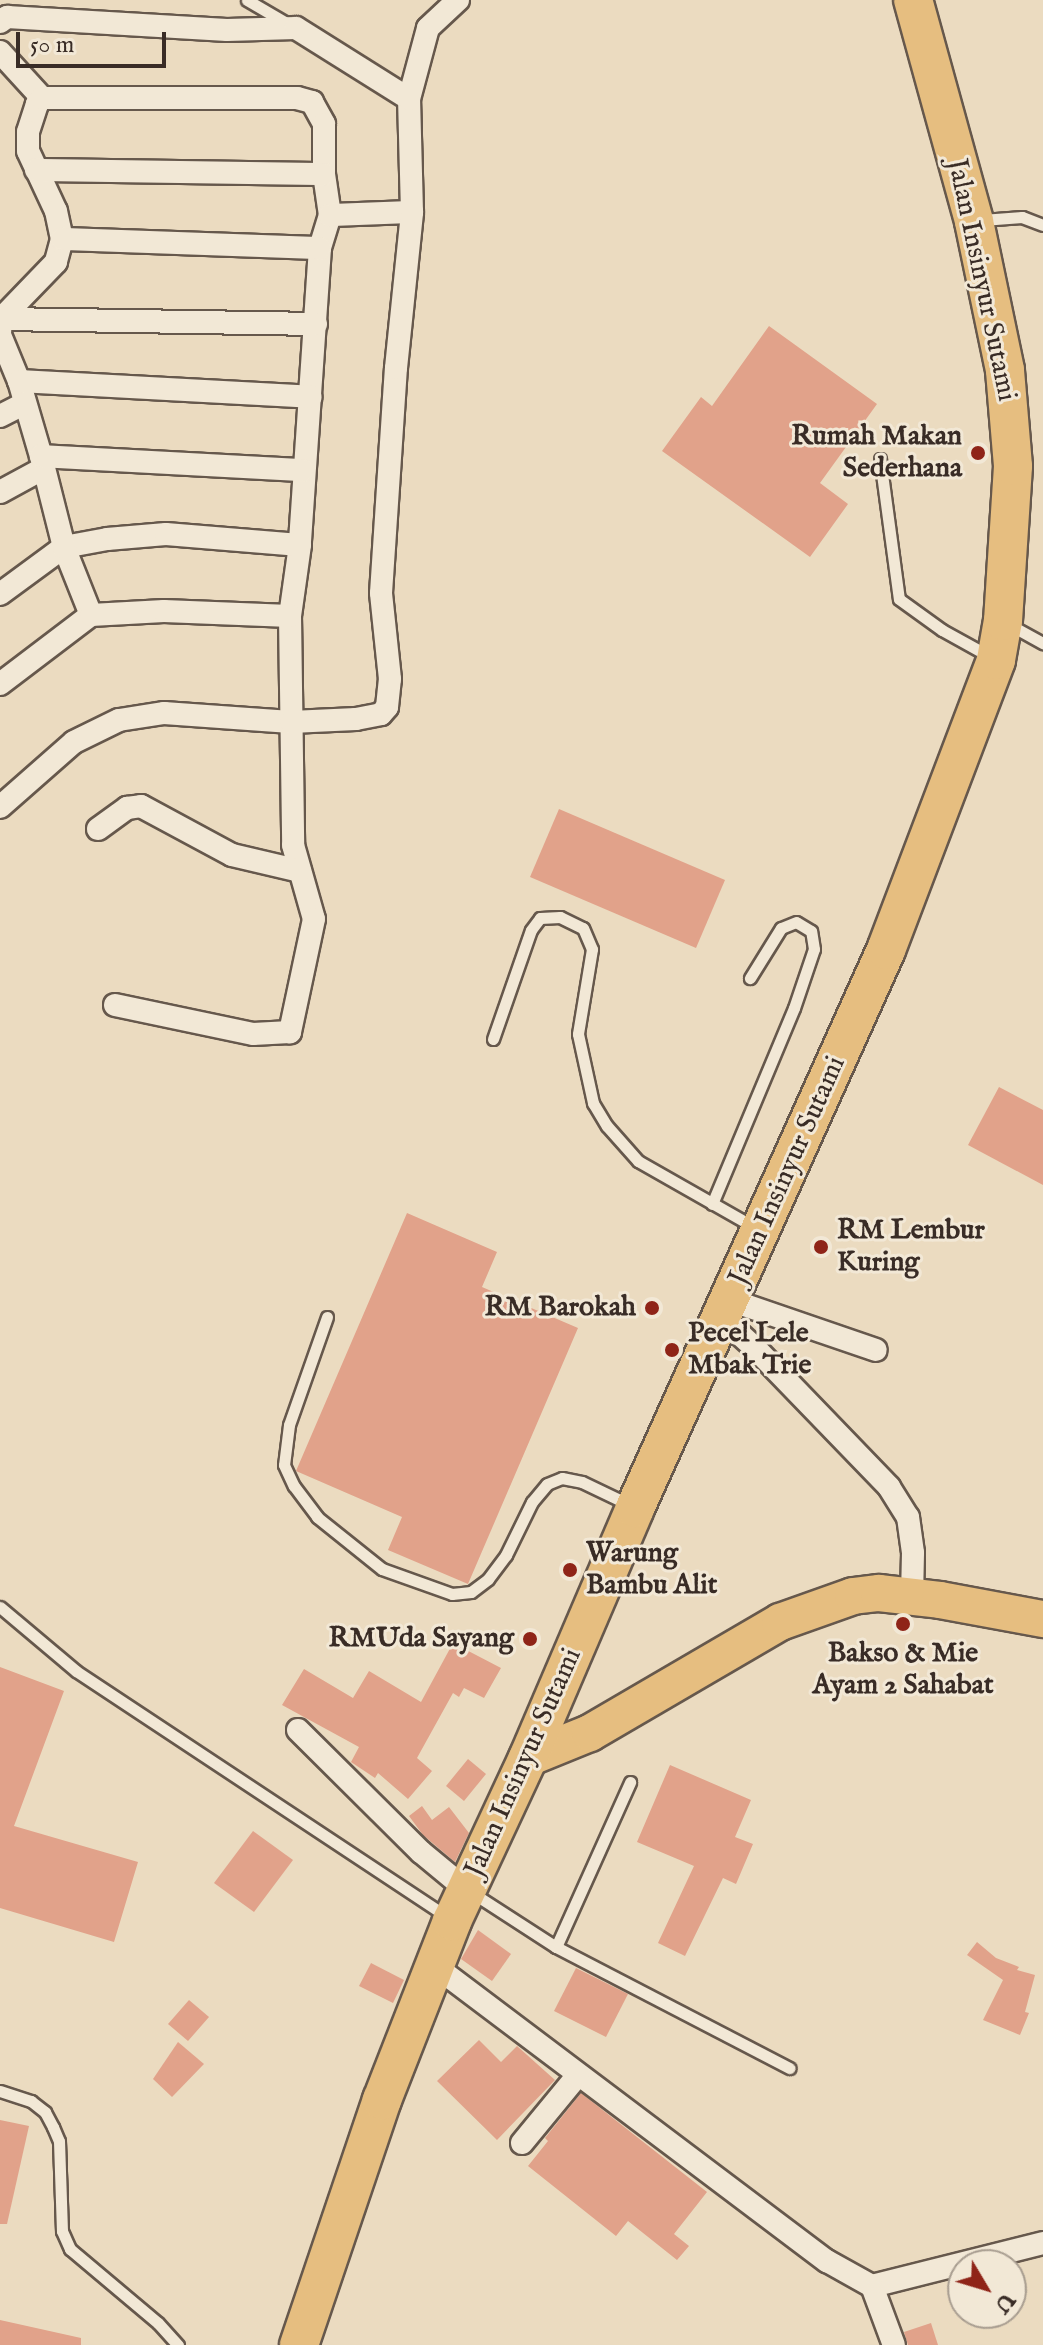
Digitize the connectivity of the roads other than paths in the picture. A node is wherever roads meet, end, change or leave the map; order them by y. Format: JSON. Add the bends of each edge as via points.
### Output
{"nodes":[{"id":1,"x":247,"y":0,"type":"edge"},
{"id":2,"x":458,"y":0,"type":"edge"},
{"id":3,"x":913,"y":0,"type":"edge"},
{"id":4,"x":0,"y":22,"type":"edge"},
{"id":5,"x":296,"y":28,"type":"junction"},
{"id":6,"x":0,"y":52,"type":"edge"},
{"id":7,"x":42,"y":98,"type":"junction"},
{"id":8,"x":409,"y":99,"type":"junction"},
{"id":9,"x":36,"y":170,"type":"junction"},
{"id":10,"x":324,"y":174,"type":"junction"},
{"id":11,"x":412,"y":212,"type":"junction"},
{"id":12,"x":330,"y":215,"type":"junction"},
{"id":13,"x":974,"y":221,"type":"junction"},
{"id":14,"x":1043,"y":225,"type":"edge"},
{"id":15,"x":62,"y":239,"type":"junction"},
{"id":16,"x":320,"y":248,"type":"junction"},
{"id":17,"x":1,"y":319,"type":"edge"},
{"id":18,"x":316,"y":324,"type":"junction"},
{"id":19,"x":0,"y":335,"type":"edge"},
{"id":20,"x":19,"y":381,"type":"junction"},
{"id":21,"x":311,"y":397,"type":"junction"},
{"id":22,"x":24,"y":404,"type":"junction"},
{"id":23,"x":0,"y":416,"type":"edge"},
{"id":24,"x":880,"y":459,"type":"dead end"},
{"id":25,"x":42,"y":462,"type":"junction"},
{"id":26,"x":303,"y":470,"type":"junction"},
{"id":27,"x":0,"y":492,"type":"edge"},
{"id":28,"x":300,"y":545,"type":"junction"},
{"id":29,"x":64,"y":547,"type":"junction"},
{"id":30,"x":0,"y":594,"type":"edge"},
{"id":31,"x":91,"y":615,"type":"junction"},
{"id":32,"x":290,"y":616,"type":"junction"},
{"id":33,"x":1003,"y":621,"type":"junction"},
{"id":34,"x":1043,"y":643,"type":"edge"},
{"id":35,"x":996,"y":660,"type":"junction"},
{"id":36,"x":0,"y":684,"type":"edge"},
{"id":37,"x":291,"y":722,"type":"junction"},
{"id":38,"x":0,"y":807,"type":"edge"},
{"id":39,"x":98,"y":829,"type":"dead end"},
{"id":40,"x":300,"y":871,"type":"junction"},
{"id":41,"x":750,"y":978,"type":"dead end"},
{"id":42,"x":115,"y":1005,"type":"dead end"},
{"id":43,"x":493,"y":1039,"type":"dead end"},
{"id":44,"x":712,"y":1204,"type":"junction"},
{"id":45,"x":761,"y":1231,"type":"junction"},
{"id":46,"x":726,"y":1309,"type":"junction"},
{"id":47,"x":327,"y":1317,"type":"dead end"},
{"id":48,"x":876,"y":1350,"type":"dead end"},
{"id":49,"x":635,"y":1508,"type":"junction"},
{"id":50,"x":912,"y":1596,"type":"junction"},
{"id":51,"x":0,"y":1607,"type":"edge"},
{"id":52,"x":1043,"y":1619,"type":"edge"},
{"id":53,"x":298,"y":1730,"type":"dead end"},
{"id":54,"x":528,"y":1758,"type":"junction"},
{"id":55,"x":630,"y":1782,"type":"dead end"},
{"id":56,"x":460,"y":1906,"type":"junction"},
{"id":57,"x":556,"y":1947,"type":"junction"},
{"id":58,"x":435,"y":1966,"type":"junction"},
{"id":59,"x":789,"y":2068,"type":"dead end"},
{"id":60,"x":578,"y":2075,"type":"junction"},
{"id":61,"x":0,"y":2091,"type":"edge"},
{"id":62,"x":522,"y":2143,"type":"dead end"},
{"id":63,"x":1043,"y":2243,"type":"edge"},
{"id":64,"x":872,"y":2286,"type":"junction"},
{"id":65,"x":178,"y":2345,"type":"edge"},
{"id":66,"x":299,"y":2345,"type":"edge"},
{"id":67,"x":894,"y":2345,"type":"edge"}],
"edges":[{"from":1,"to":5,"type":"lane"},
{"from":2,"to":8,"type":"street","via":[[428,28]]},
{"from":3,"to":13,"type":"highway","name":"Jalan Insinyur Sutami"},
{"from":4,"to":5,"type":"street","via":[[7,17],[227,30]]},
{"from":5,"to":8,"type":"street"},
{"from":6,"to":7,"type":"street"},
{"from":7,"to":9,"type":"street","via":[[28,132]]},
{"from":7,"to":10,"type":"street","via":[[312,102],[324,124]]},
{"from":8,"to":11,"type":"street"},
{"from":9,"to":10,"type":"street"},
{"from":9,"to":15,"type":"street","via":[[56,211]]},
{"from":10,"to":12,"type":"street"},
{"from":11,"to":12,"type":"street"},
{"from":11,"to":37,"type":"street","via":[[381,593],[390,679],[387,707],[370,718]]},
{"from":12,"to":16,"type":"street"},
{"from":13,"to":14,"type":"lane","via":[[1022,217]]},
{"from":13,"to":33,"type":"highway","name":"Jalan Insinyur Sutami","via":[[1005,370],[1013,466]]},
{"from":15,"to":16,"type":"street"},
{"from":15,"to":17,"type":"street","via":[[56,262]]},
{"from":16,"to":18,"type":"street"},
{"from":17,"to":18,"type":"street"},
{"from":17,"to":19,"type":"street"},
{"from":18,"to":21,"type":"street"},
{"from":19,"to":20,"type":"street"},
{"from":20,"to":21,"type":"street"},
{"from":20,"to":22,"type":"street"},
{"from":21,"to":26,"type":"street"},
{"from":22,"to":23,"type":"street"},
{"from":22,"to":25,"type":"street"},
{"from":24,"to":35,"type":"lane","via":[[899,599]]},
{"from":25,"to":26,"type":"street"},
{"from":25,"to":27,"type":"street"},
{"from":25,"to":29,"type":"street"},
{"from":26,"to":28,"type":"street"},
{"from":28,"to":29,"type":"street","via":[[166,534]]},
{"from":28,"to":32,"type":"street"},
{"from":29,"to":30,"type":"street"},
{"from":29,"to":31,"type":"street"},
{"from":31,"to":32,"type":"street","via":[[164,611]]},
{"from":31,"to":36,"type":"street"},
{"from":32,"to":37,"type":"street"},
{"from":33,"to":34,"type":"lane"},
{"from":33,"to":35,"type":"highway","name":"Jalan Insinyur Sutami"},
{"from":35,"to":45,"type":"highway","name":"Jalan Insinyur Sutami","via":[[886,950]]},
{"from":37,"to":38,"type":"street","via":[[164,713],[119,720],[74,742]]},
{"from":37,"to":40,"type":"street","via":[[293,845]]},
{"from":39,"to":40,"type":"street","via":[[127,808],[141,806],[232,855]]},
{"from":40,"to":42,"type":"street","via":[[314,919],[290,1032],[253,1034]]},
{"from":41,"to":44,"type":"lane","via":[[781,928],[796,922],[811,931],[814,949],[794,1008]]},
{"from":43,"to":44,"type":"lane","via":[[531,930],[540,918],[560,917],[583,928],[592,949],[578,1034],[593,1103],[638,1161]]},
{"from":44,"to":45,"type":"lane"},
{"from":45,"to":46,"type":"highway","name":"Jalan Insinyur Sutami"},
{"from":46,"to":48,"type":"street"},
{"from":46,"to":49,"type":"highway","name":"Jalan Insinyur Sutami"},
{"from":46,"to":50,"type":"street","via":[[755,1348],[889,1487],[908,1517]]},
{"from":47,"to":49,"type":"lane","via":[[289,1425],[284,1465],[317,1517],[382,1569],[452,1594],[471,1592],[506,1555],[532,1502],[547,1484],[562,1478]]},
{"from":49,"to":54,"type":"highway","name":"Jalan Insinyur Sutami"},
{"from":50,"to":52,"type":"main road"},
{"from":50,"to":54,"type":"main road","via":[[853,1596],[780,1622],[590,1733]]},
{"from":51,"to":56,"type":"lane","via":[[76,1671]]},
{"from":53,"to":56,"type":"street","via":[[421,1852]]},
{"from":54,"to":56,"type":"highway","name":"Jalan Insinyur Sutami"},
{"from":55,"to":57,"type":"lane"},
{"from":56,"to":57,"type":"lane"},
{"from":56,"to":58,"type":"highway","name":"Jalan Insinyur Sutami"},
{"from":57,"to":59,"type":"lane"},
{"from":58,"to":60,"type":"street"},
{"from":58,"to":66,"type":"highway","name":"Jalan Insinyur Sutami","via":[[382,2100]]},
{"from":60,"to":62,"type":"street"},
{"from":60,"to":64,"type":"street","via":[[827,2261]]},
{"from":61,"to":65,"type":"lane","via":[[31,2101],[53,2127],[59,2141],[62,2231],[70,2249]]},
{"from":63,"to":64,"type":"street"},
{"from":64,"to":67,"type":"street"}]}
